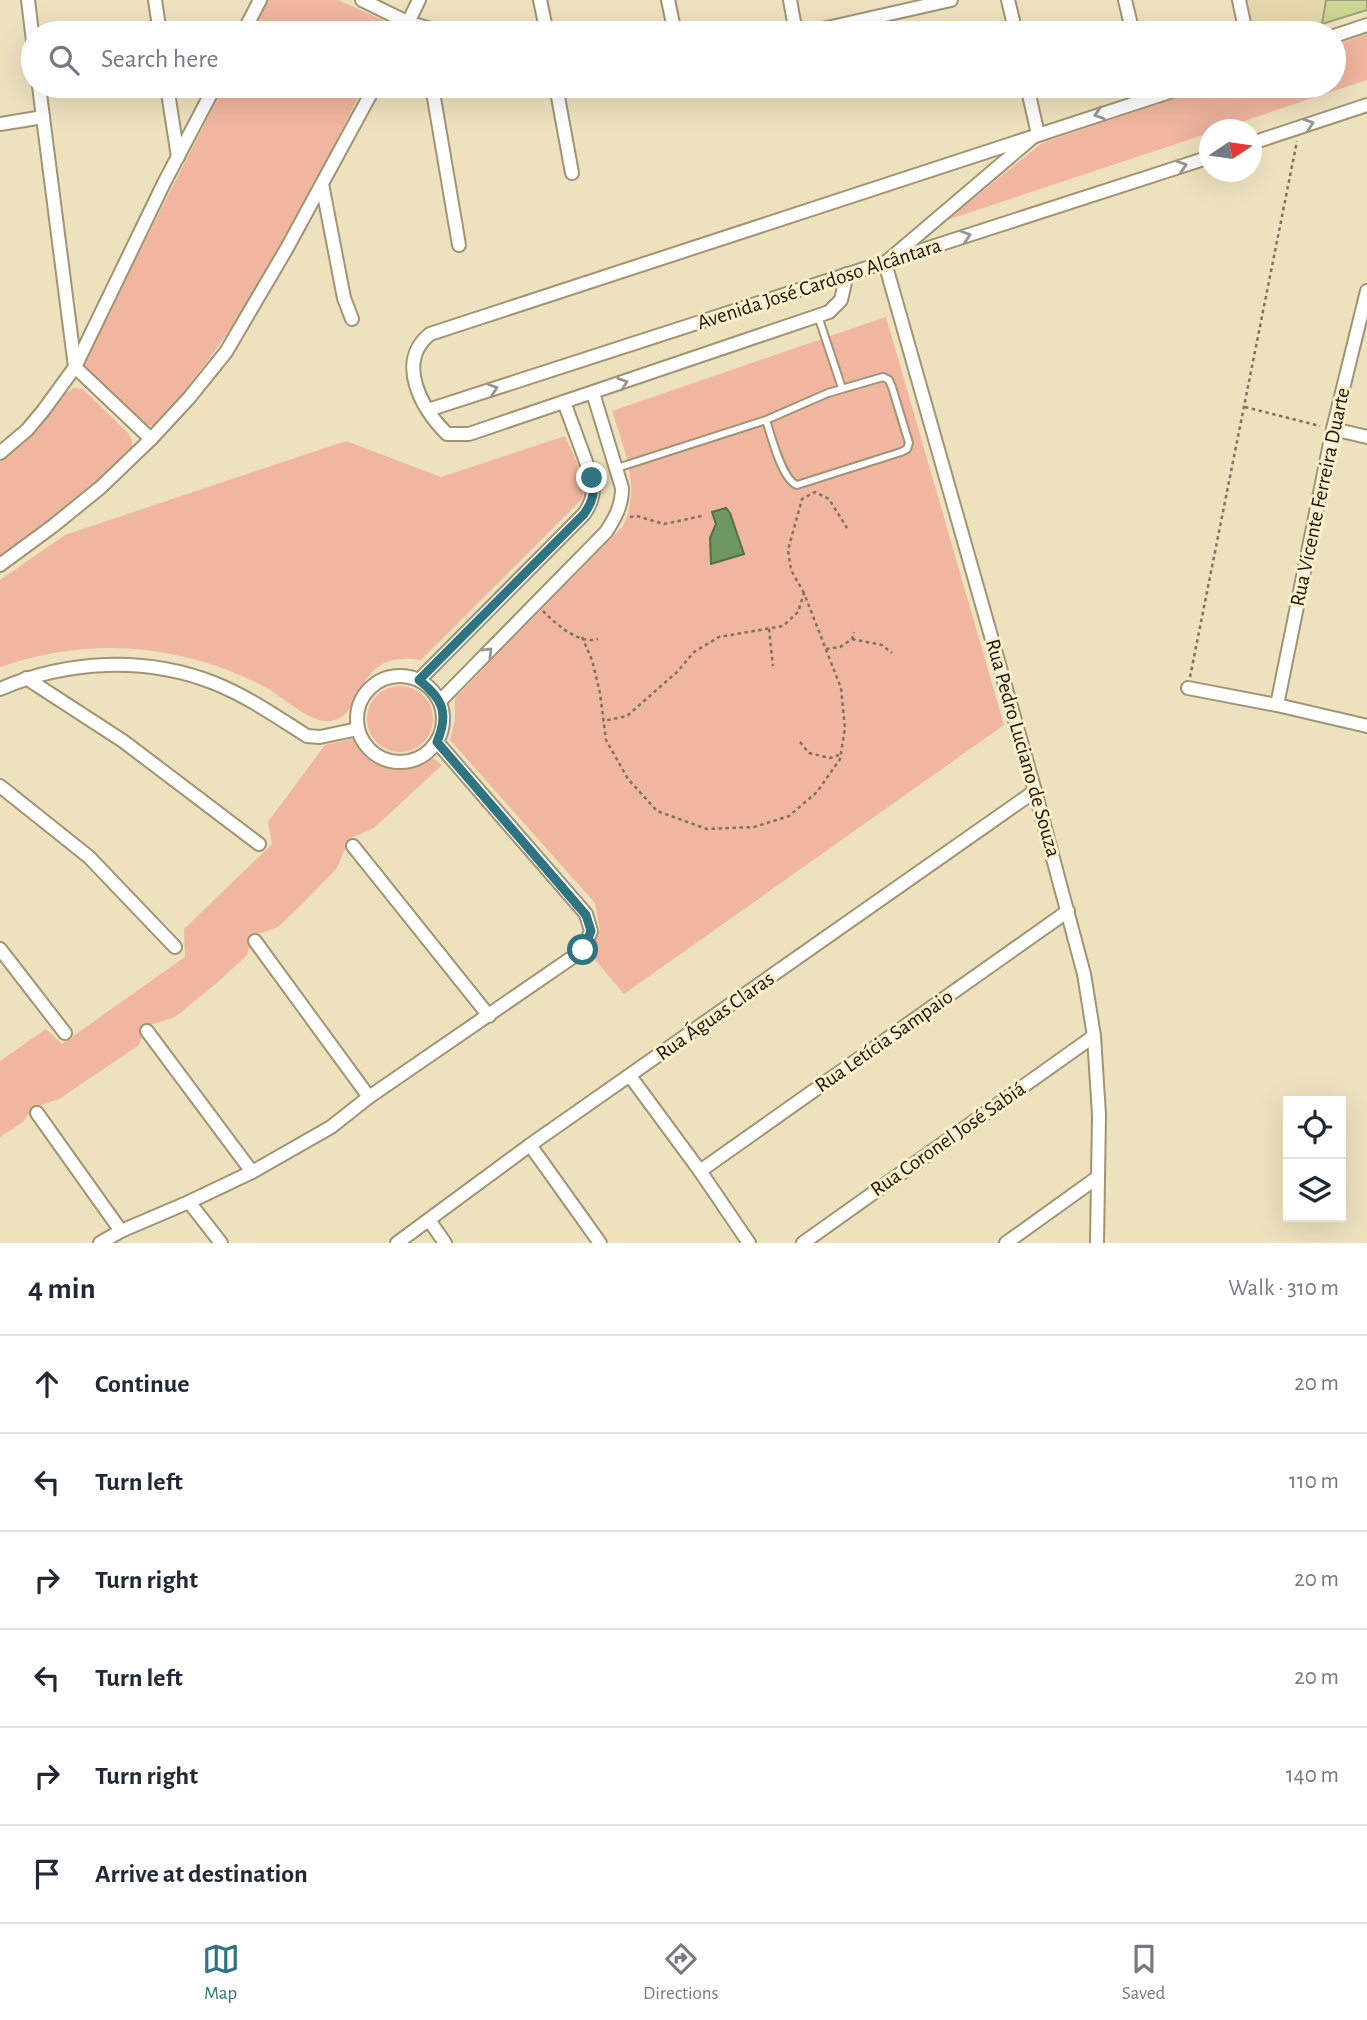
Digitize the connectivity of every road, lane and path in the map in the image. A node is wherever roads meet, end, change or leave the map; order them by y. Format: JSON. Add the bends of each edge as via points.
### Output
{"nodes":[{"id":1,"x":28,"y":0,"type":"edge"},
{"id":2,"x":155,"y":0,"type":"edge"},
{"id":3,"x":260,"y":0,"type":"edge"},
{"id":4,"x":362,"y":0,"type":"edge"},
{"id":5,"x":419,"y":0,"type":"edge"},
{"id":6,"x":540,"y":0,"type":"edge"},
{"id":7,"x":668,"y":0,"type":"edge"},
{"id":8,"x":790,"y":0,"type":"edge"},
{"id":9,"x":951,"y":0,"type":"edge"},
{"id":10,"x":1009,"y":0,"type":"edge"},
{"id":11,"x":1125,"y":0,"type":"edge"},
{"id":12,"x":1239,"y":0,"type":"edge"},
{"id":13,"x":31,"y":21,"type":"edge"},
{"id":14,"x":158,"y":21,"type":"edge"},
{"id":15,"x":249,"y":21,"type":"edge"},
{"id":16,"x":395,"y":21,"type":"edge"},
{"id":17,"x":409,"y":21,"type":"edge"},
{"id":18,"x":544,"y":21,"type":"edge"},
{"id":19,"x":672,"y":21,"type":"edge"},
{"id":20,"x":794,"y":21,"type":"edge"},
{"id":21,"x":858,"y":21,"type":"edge"},
{"id":22,"x":1013,"y":21,"type":"edge"},
{"id":23,"x":1130,"y":21,"type":"edge"},
{"id":24,"x":1243,"y":21,"type":"edge"},
{"id":25,"x":1367,"y":25,"type":"edge"},
{"id":26,"x":1346,"y":32,"type":"edge"},
{"id":27,"x":41,"y":98,"type":"edge"},
{"id":28,"x":169,"y":98,"type":"edge"},
{"id":29,"x":209,"y":98,"type":"edge"},
{"id":30,"x":369,"y":98,"type":"edge"},
{"id":31,"x":434,"y":98,"type":"edge"},
{"id":32,"x":558,"y":98,"type":"edge"},
{"id":33,"x":1030,"y":98,"type":"edge"},
{"id":34,"x":1131,"y":98,"type":"edge"},
{"id":35,"x":1367,"y":105,"type":"edge"},
{"id":36,"x":43,"y":117,"type":"junction"},
{"id":37,"x":0,"y":124,"type":"edge"},
{"id":38,"x":1300,"y":128,"type":"junction"},
{"id":39,"x":1038,"y":134,"type":"junction"},
{"id":40,"x":1262,"y":140,"type":"edge"},
{"id":41,"x":178,"y":157,"type":"junction"},
{"id":42,"x":1199,"y":160,"type":"edge"},
{"id":43,"x":572,"y":173,"type":"dead end"},
{"id":44,"x":322,"y":184,"type":"junction"},
{"id":45,"x":459,"y":245,"type":"dead end"},
{"id":46,"x":885,"y":262,"type":"junction"},
{"id":47,"x":847,"y":274,"type":"junction"},
{"id":48,"x":1367,"y":290,"type":"edge"},
{"id":49,"x":818,"y":316,"type":"junction"},
{"id":50,"x":352,"y":319,"type":"dead end"},
{"id":51,"x":75,"y":367,"type":"junction"},
{"id":52,"x":842,"y":388,"type":"junction"},
{"id":53,"x":593,"y":393,"type":"junction"},
{"id":54,"x":564,"y":402,"type":"junction"},
{"id":55,"x":1245,"y":407,"type":"junction"},
{"id":56,"x":428,"y":410,"type":"junction"},
{"id":57,"x":766,"y":420,"type":"junction"},
{"id":58,"x":1333,"y":429,"type":"junction"},
{"id":59,"x":1367,"y":437,"type":"edge"},
{"id":60,"x":151,"y":439,"type":"junction"},
{"id":61,"x":0,"y":453,"type":"edge"},
{"id":62,"x":617,"y":468,"type":"junction"},
{"id":63,"x":702,"y":516,"type":"dead end"},
{"id":64,"x":616,"y":517,"type":"junction"},
{"id":65,"x":847,"y":528,"type":"dead end"},
{"id":66,"x":0,"y":565,"type":"edge"},
{"id":67,"x":804,"y":593,"type":"junction"},
{"id":68,"x":536,"y":604,"type":"junction"},
{"id":69,"x":769,"y":629,"type":"junction"},
{"id":70,"x":854,"y":632,"type":"dead end"},
{"id":71,"x":582,"y":637,"type":"junction"},
{"id":72,"x":598,"y":639,"type":"dead end"},
{"id":73,"x":852,"y":639,"type":"junction"},
{"id":74,"x":826,"y":649,"type":"junction"},
{"id":75,"x":892,"y":653,"type":"dead end"},
{"id":76,"x":773,"y":666,"type":"dead end"},
{"id":77,"x":26,"y":678,"type":"junction"},
{"id":78,"x":419,"y":680,"type":"junction"},
{"id":79,"x":1188,"y":688,"type":"joint"},
{"id":80,"x":0,"y":689,"type":"edge"},
{"id":81,"x":440,"y":701,"type":"junction"},
{"id":82,"x":1277,"y":705,"type":"junction"},
{"id":83,"x":603,"y":721,"type":"junction"},
{"id":84,"x":1367,"y":726,"type":"edge"},
{"id":85,"x":358,"y":729,"type":"junction"},
{"id":86,"x":437,"y":742,"type":"junction"},
{"id":87,"x":800,"y":742,"type":"dead end"},
{"id":88,"x":841,"y":755,"type":"junction"},
{"id":89,"x":0,"y":786,"type":"edge"},
{"id":90,"x":1035,"y":791,"type":"junction"},
{"id":91,"x":259,"y":844,"type":"dead end"},
{"id":92,"x":353,"y":846,"type":"dead end"},
{"id":93,"x":1068,"y":911,"type":"junction"},
{"id":94,"x":255,"y":941,"type":"dead end"},
{"id":95,"x":175,"y":947,"type":"dead end"},
{"id":96,"x":0,"y":949,"type":"edge"},
{"id":97,"x":489,"y":1016,"type":"junction"},
{"id":98,"x":147,"y":1031,"type":"dead end"},
{"id":99,"x":65,"y":1034,"type":"dead end"},
{"id":100,"x":1094,"y":1036,"type":"junction"},
{"id":101,"x":631,"y":1076,"type":"junction"},
{"id":102,"x":369,"y":1097,"type":"junction"},
{"id":103,"x":37,"y":1112,"type":"dead end"},
{"id":104,"x":530,"y":1146,"type":"junction"},
{"id":105,"x":700,"y":1171,"type":"junction"},
{"id":106,"x":252,"y":1172,"type":"junction"},
{"id":107,"x":1098,"y":1177,"type":"junction"},
{"id":108,"x":189,"y":1202,"type":"junction"},
{"id":109,"x":429,"y":1220,"type":"junction"},
{"id":110,"x":121,"y":1231,"type":"junction"},
{"id":111,"x":100,"y":1243,"type":"edge"},
{"id":112,"x":220,"y":1243,"type":"edge"},
{"id":113,"x":397,"y":1243,"type":"edge"},
{"id":114,"x":445,"y":1243,"type":"edge"},
{"id":115,"x":600,"y":1243,"type":"edge"},
{"id":116,"x":749,"y":1243,"type":"edge"},
{"id":117,"x":803,"y":1243,"type":"edge"},
{"id":118,"x":1006,"y":1243,"type":"edge"},
{"id":119,"x":1097,"y":1243,"type":"edge"}],
"edges":[{"from":1,"to":13,"type":"street"},
{"from":2,"to":14,"type":"street"},
{"from":3,"to":15,"type":"street"},
{"from":4,"to":16,"type":"street"},
{"from":5,"to":17,"type":"street"},
{"from":6,"to":18,"type":"street"},
{"from":7,"to":19,"type":"street"},
{"from":8,"to":20,"type":"street"},
{"from":9,"to":21,"type":"street"},
{"from":10,"to":22,"type":"street"},
{"from":11,"to":23,"type":"street"},
{"from":12,"to":24,"type":"street"},
{"from":25,"to":26,"type":"street"},
{"from":27,"to":36,"type":"street"},
{"from":28,"to":41,"type":"street"},
{"from":29,"to":41,"type":"street"},
{"from":30,"to":44,"type":"street"},
{"from":31,"to":45,"type":"street"},
{"from":32,"to":43,"type":"street"},
{"from":33,"to":39,"type":"street"},
{"from":34,"to":39,"type":"street","one_way":true},
{"from":38,"to":35,"type":"street","one_way":true},
{"from":36,"to":37,"type":"street"},
{"from":36,"to":51,"type":"street"},
{"from":38,"to":40,"type":"street"},
{"from":38,"to":55,"type":"path"},
{"from":39,"to":46,"type":"street"},
{"from":39,"to":56,"type":"street","via":[[430,334],[415,353],[413,373]]},
{"from":41,"to":51,"type":"street"},
{"from":46,"to":42,"type":"street","name":"Avenida José Cardoso Alcântara","one_way":true},
{"from":44,"to":50,"type":"street"},
{"from":44,"to":60,"type":"street","via":[[226,352]]},
{"from":46,"to":47,"type":"street","name":"Avenida José Cardoso Alcântara"},
{"from":46,"to":90,"type":"street","name":"Rua Pedro Luciano de Souza"},
{"from":47,"to":49,"type":"street","via":[[841,300]]},
{"from":56,"to":47,"type":"street","name":"Avenida José Cardoso Alcântara","one_way":true},
{"from":48,"to":58,"type":"street","name":"Rua Vicente Ferreira Duarte"},
{"from":49,"to":52,"type":"lane"},
{"from":53,"to":49,"type":"street","one_way":true},
{"from":51,"to":60,"type":"street"},
{"from":51,"to":61,"type":"street","via":[[27,430]]},
{"from":52,"to":57,"type":"lane"},
{"from":52,"to":57,"type":"lane","via":[[875,378],[888,380],[903,418],[909,443],[906,449],[797,485],[785,474]]},
{"from":53,"to":54,"type":"street"},
{"from":53,"to":62,"type":"street"},
{"from":54,"to":56,"type":"street","via":[[457,436],[447,434]]},
{"from":54,"to":78,"type":"street","via":[[592,478],[593,502]]},
{"from":55,"to":58,"type":"path"},
{"from":55,"to":79,"type":"path"},
{"from":57,"to":62,"type":"lane"},
{"from":58,"to":59,"type":"street"},
{"from":58,"to":82,"type":"street","name":"Rua Vicente Ferreira Duarte"},
{"from":60,"to":66,"type":"street","via":[[80,505]]},
{"from":62,"to":64,"type":"street","via":[[622,502]]},
{"from":63,"to":64,"type":"path","via":[[664,524],[636,516]]},
{"from":64,"to":68,"type":"street"},
{"from":65,"to":67,"type":"path","via":[[829,499],[815,492],[802,499],[788,550],[791,570]]},
{"from":67,"to":69,"type":"path","via":[[799,612],[783,626]]},
{"from":67,"to":74,"type":"path"},
{"from":68,"to":71,"type":"path","via":[[557,625]]},
{"from":81,"to":68,"type":"street","one_way":true},
{"from":69,"to":76,"type":"path"},
{"from":69,"to":83,"type":"path","via":[[719,637],[694,652],[627,716]]},
{"from":70,"to":73,"type":"path"},
{"from":71,"to":72,"type":"path"},
{"from":71,"to":83,"type":"path","via":[[592,660]]},
{"from":73,"to":74,"type":"path"},
{"from":73,"to":75,"type":"path","via":[[882,645]]},
{"from":74,"to":88,"type":"path","via":[[841,688],[845,728]]},
{"from":77,"to":80,"type":"street"},
{"from":77,"to":85,"type":"street","via":[[65,668],[156,667],[236,693],[307,736]]},
{"from":77,"to":91,"type":"street","via":[[123,741]]},
{"from":78,"to":81,"type":"street"},
{"from":78,"to":85,"type":"street","via":[[392,676],[368,689],[360,701]]},
{"from":79,"to":82,"type":"street"},
{"from":81,"to":86,"type":"street","via":[[442,729]]},
{"from":82,"to":84,"type":"street"},
{"from":83,"to":88,"type":"path","via":[[606,740],[628,779],[657,811],[707,829],[754,827],[789,816],[817,792]]},
{"from":85,"to":86,"type":"street","via":[[372,753],[385,760],[421,757]]},
{"from":86,"to":97,"type":"street","via":[[590,922],[583,950]]},
{"from":87,"to":88,"type":"path","via":[[809,753],[830,758]]},
{"from":89,"to":95,"type":"street","via":[[89,858]]},
{"from":90,"to":93,"type":"street","name":"Rua Pedro Luciano de Souza"},
{"from":90,"to":101,"type":"street","name":"Rua Águas Claras"},
{"from":92,"to":97,"type":"street"},
{"from":93,"to":100,"type":"street","name":"Rua Pedro Luciano de Souza"},
{"from":93,"to":105,"type":"street","name":"Rua Letícia Sampaio"},
{"from":94,"to":102,"type":"street"},
{"from":96,"to":99,"type":"street"},
{"from":97,"to":102,"type":"street"},
{"from":98,"to":106,"type":"street"},
{"from":100,"to":107,"type":"street","name":"Rua Pedro Luciano de Souza"},
{"from":100,"to":117,"type":"street","name":"Rua Coronel José Sabiá"},
{"from":101,"to":104,"type":"street","name":"Rua Águas Claras"},
{"from":101,"to":105,"type":"street"},
{"from":102,"to":106,"type":"street","via":[[331,1127]]},
{"from":103,"to":110,"type":"street"},
{"from":104,"to":109,"type":"street","name":"Rua Águas Claras"},
{"from":104,"to":115,"type":"street"},
{"from":105,"to":116,"type":"street"},
{"from":106,"to":108,"type":"street"},
{"from":107,"to":118,"type":"street"},
{"from":107,"to":119,"type":"street","name":"Rua Pedro Luciano de Souza"},
{"from":108,"to":110,"type":"street"},
{"from":108,"to":112,"type":"street"},
{"from":109,"to":113,"type":"street","name":"Rua Águas Claras"},
{"from":109,"to":114,"type":"street"},
{"from":110,"to":111,"type":"street"}]}
